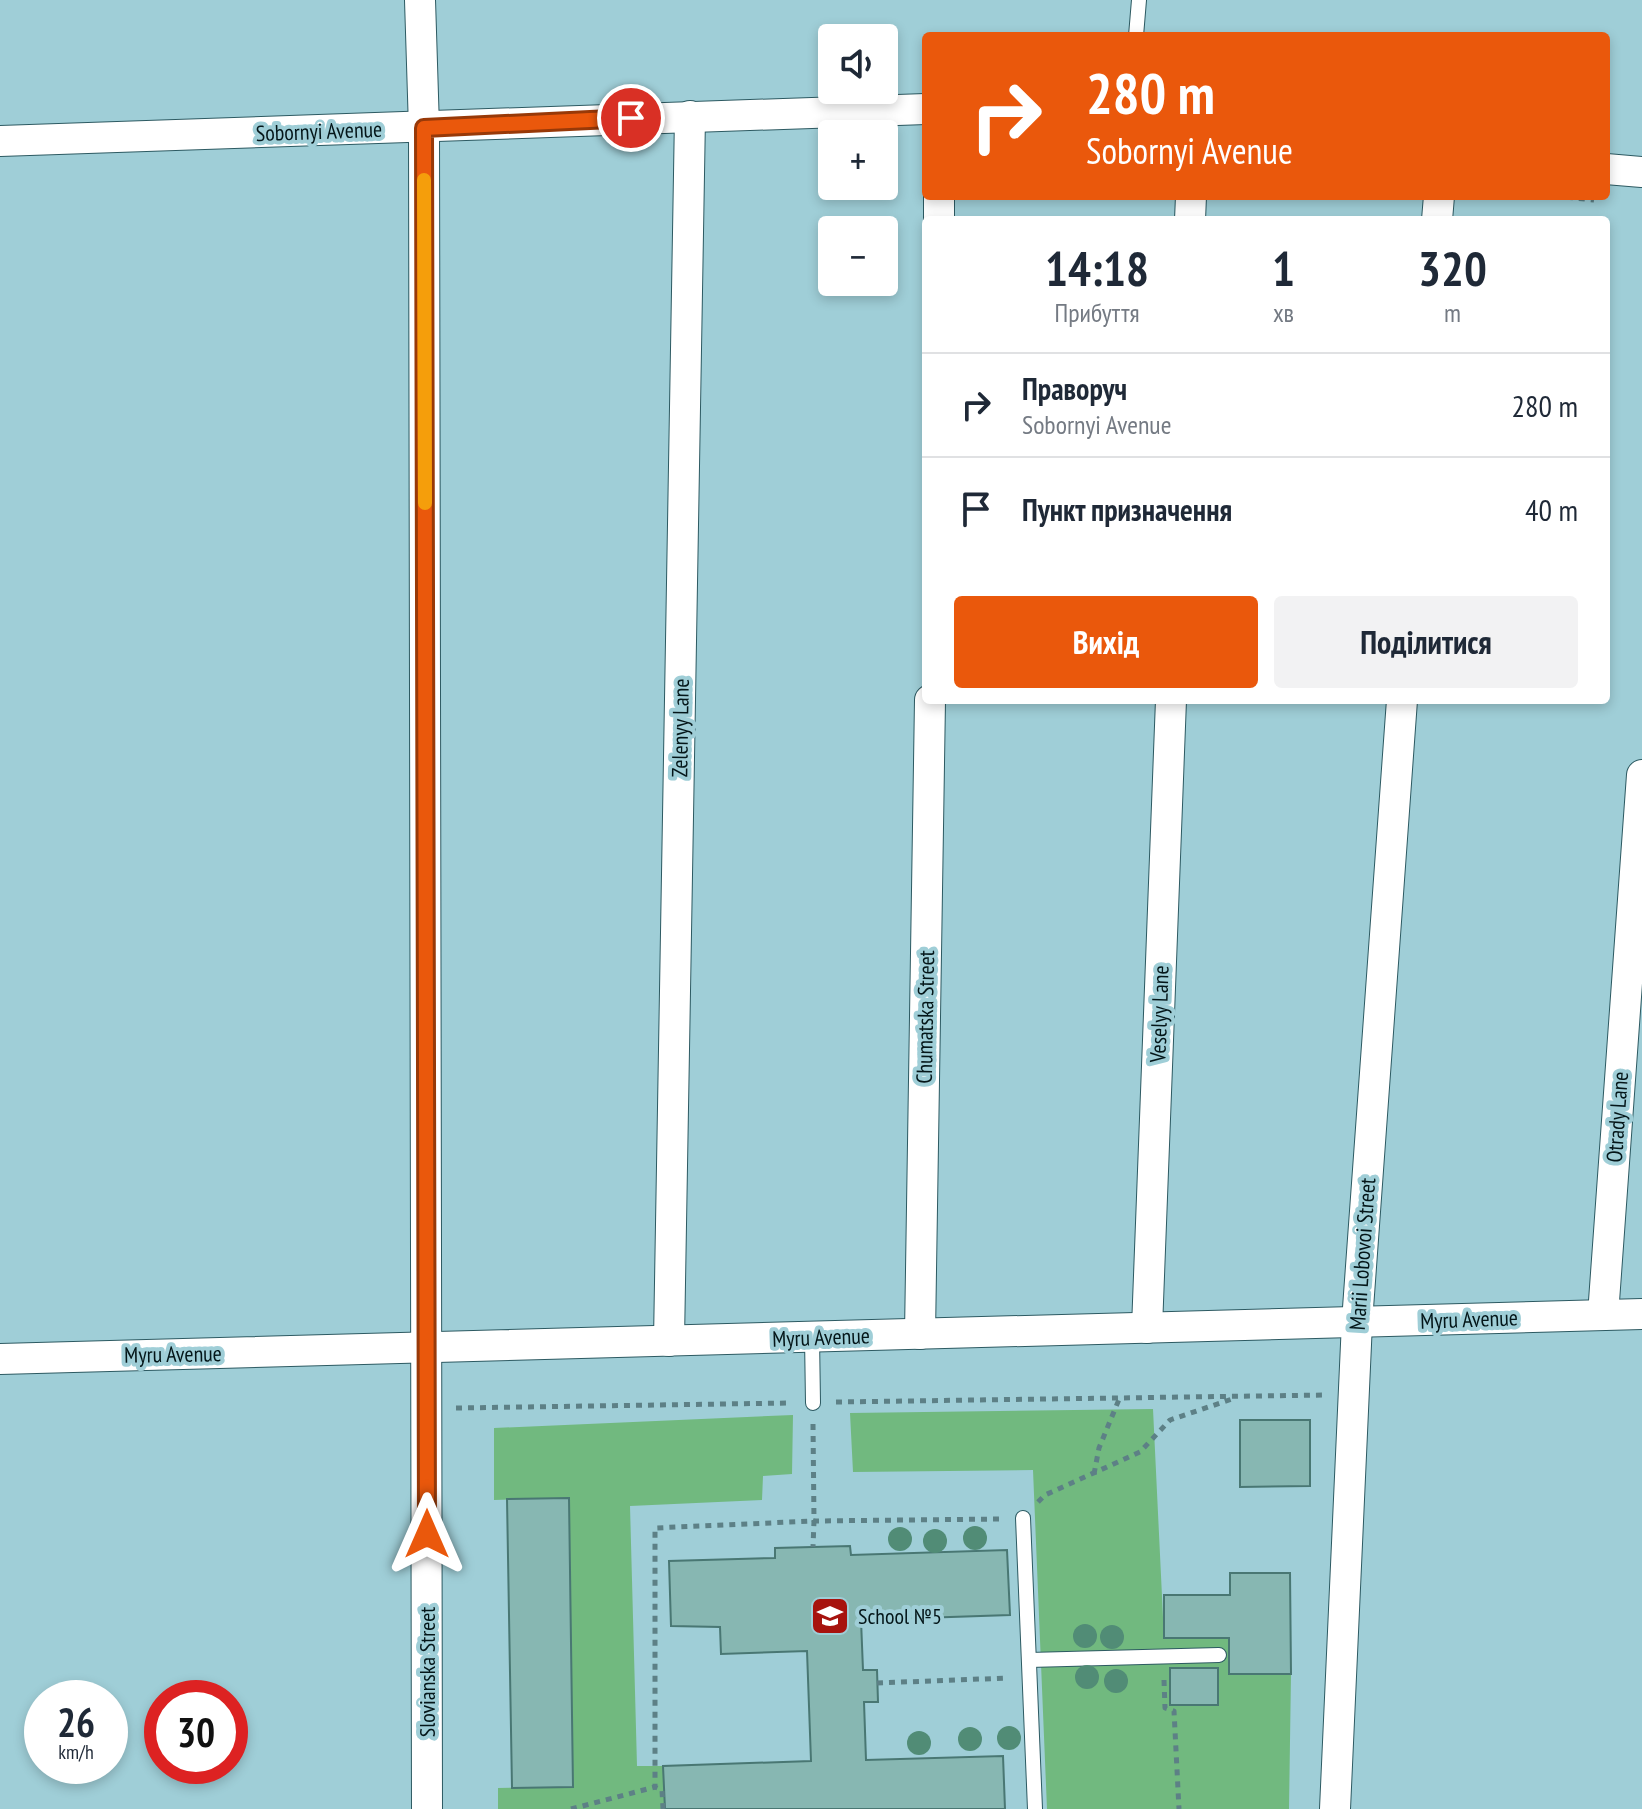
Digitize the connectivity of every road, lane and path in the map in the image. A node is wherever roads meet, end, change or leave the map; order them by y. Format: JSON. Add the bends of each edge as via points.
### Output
{"nodes":[{"id":1,"x":420,"y":0,"type":"edge"},
{"id":2,"x":1139,"y":0,"type":"edge"},
{"id":3,"x":1136,"y":32,"type":"edge"},
{"id":4,"x":922,"y":109,"type":"edge"},
{"id":5,"x":690,"y":116,"type":"junction"},
{"id":6,"x":424,"y":128,"type":"junction"},
{"id":7,"x":0,"y":141,"type":"edge"},
{"id":8,"x":1610,"y":169,"type":"edge"},
{"id":9,"x":1642,"y":172,"type":"edge"},
{"id":10,"x":930,"y":704,"type":"edge"},
{"id":11,"x":1171,"y":704,"type":"edge"},
{"id":12,"x":1402,"y":704,"type":"edge"},
{"id":13,"x":1642,"y":775,"type":"edge"},
{"id":14,"x":1642,"y":1314,"type":"edge"},
{"id":15,"x":1603,"y":1315,"type":"junction"},
{"id":16,"x":1357,"y":1322,"type":"junction"},
{"id":17,"x":1147,"y":1328,"type":"junction"},
{"id":18,"x":920,"y":1334,"type":"junction"},
{"id":19,"x":812,"y":1337,"type":"junction"},
{"id":20,"x":669,"y":1341,"type":"junction"},
{"id":21,"x":427,"y":1348,"type":"junction"},
{"id":22,"x":0,"y":1359,"type":"edge"},
{"id":23,"x":1354,"y":1394,"type":"junction"},
{"id":24,"x":1243,"y":1396,"type":"junction"},
{"id":25,"x":1120,"y":1397,"type":"junction"},
{"id":26,"x":850,"y":1401,"type":"dead end"},
{"id":27,"x":793,"y":1403,"type":"dead end"},
{"id":28,"x":813,"y":1403,"type":"joint"},
{"id":29,"x":427,"y":1408,"type":"junction"},
{"id":30,"x":1093,"y":1475,"type":"junction"},
{"id":31,"x":1023,"y":1518,"type":"junction"},
{"id":32,"x":814,"y":1521,"type":"junction"},
{"id":33,"x":813,"y":1547,"type":"dead end"},
{"id":34,"x":1219,"y":1655,"type":"dead end"},
{"id":35,"x":1163,"y":1656,"type":"junction"},
{"id":36,"x":1029,"y":1660,"type":"junction"},
{"id":37,"x":1029,"y":1677,"type":"junction"},
{"id":38,"x":877,"y":1683,"type":"dead end"},
{"id":39,"x":655,"y":1787,"type":"junction"},
{"id":40,"x":427,"y":1809,"type":"edge"},
{"id":41,"x":571,"y":1809,"type":"edge"},
{"id":42,"x":663,"y":1809,"type":"edge"},
{"id":43,"x":1035,"y":1809,"type":"edge"},
{"id":44,"x":1179,"y":1809,"type":"edge"},
{"id":45,"x":1335,"y":1809,"type":"edge"}],
"edges":[{"from":1,"to":6,"type":"street","name":"Slovianska Street"},
{"from":2,"to":3,"type":"lane"},
{"from":4,"to":5,"type":"street","name":"Sobornyi Avenue"},
{"from":5,"to":6,"type":"street","name":"Sobornyi Avenue"},
{"from":5,"to":20,"type":"street","name":"Zelenyy Lane"},
{"from":6,"to":7,"type":"street","name":"Sobornyi Avenue"},
{"from":6,"to":21,"type":"street","name":"Slovianska Street"},
{"from":8,"to":9,"type":"street"},
{"from":10,"to":18,"type":"street","name":"Chumatska Street"},
{"from":11,"to":17,"type":"street","name":"Veselyy Lane"},
{"from":12,"to":16,"type":"street","name":"Marii Lobovoi Street"},
{"from":13,"to":15,"type":"street","name":"Otrady Lane"},
{"from":14,"to":15,"type":"street","name":"Myru Avenue"},
{"from":15,"to":16,"type":"street","name":"Myru Avenue"},
{"from":16,"to":17,"type":"street","name":"Myru Avenue"},
{"from":16,"to":23,"type":"street","name":"Marii Lobovoi Street"},
{"from":17,"to":18,"type":"street","name":"Myru Avenue"},
{"from":18,"to":19,"type":"street","name":"Myru Avenue"},
{"from":19,"to":20,"type":"street","name":"Myru Avenue"},
{"from":19,"to":28,"type":"lane"},
{"from":20,"to":21,"type":"street","name":"Myru Avenue"},
{"from":21,"to":22,"type":"street","name":"Myru Avenue"},
{"from":21,"to":29,"type":"street","name":"Slovianska Street"},
{"from":23,"to":24,"type":"path"},
{"from":23,"to":45,"type":"street","name":"Marii Lobovoi Street"},
{"from":24,"to":25,"type":"path"},
{"from":24,"to":30,"type":"path","via":[[1170,1420],[1140,1452]]},
{"from":25,"to":26,"type":"path"},
{"from":25,"to":30,"type":"path"},
{"from":27,"to":29,"type":"path"},
{"from":28,"to":32,"type":"path"},
{"from":29,"to":40,"type":"street","name":"Slovianska Street"},
{"from":30,"to":31,"type":"path","via":[[1045,1495]]},
{"from":31,"to":32,"type":"path"},
{"from":31,"to":36,"type":"lane"},
{"from":32,"to":33,"type":"path"},
{"from":32,"to":39,"type":"path","via":[[655,1528]]},
{"from":34,"to":35,"type":"lane"},
{"from":35,"to":36,"type":"lane"},
{"from":35,"to":44,"type":"path","via":[[1165,1708],[1174,1711]]},
{"from":36,"to":37,"type":"lane"},
{"from":37,"to":38,"type":"path"},
{"from":37,"to":43,"type":"lane"},
{"from":39,"to":41,"type":"path"},
{"from":39,"to":42,"type":"path","via":[[662,1790]]}]}
